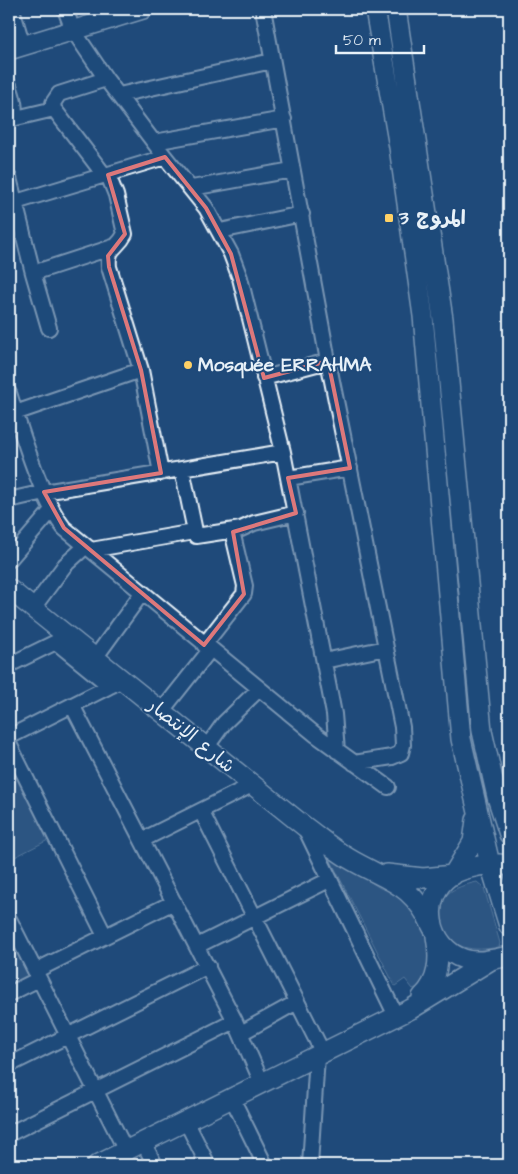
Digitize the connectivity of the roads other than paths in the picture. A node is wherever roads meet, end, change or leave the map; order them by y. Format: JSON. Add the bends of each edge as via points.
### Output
{"nodes":[{"id":1,"x":12,"y":9,"type":"edge"},
{"id":2,"x":65,"y":9,"type":"edge"},
{"id":3,"x":144,"y":9,"type":"edge"},
{"id":4,"x":263,"y":9,"type":"edge"},
{"id":5,"x":375,"y":9,"type":"edge"},
{"id":6,"x":396,"y":9,"type":"edge"},
{"id":7,"x":74,"y":30,"type":"junction"},
{"id":8,"x":16,"y":48,"type":"edge"},
{"id":9,"x":272,"y":61,"type":"junction"},
{"id":10,"x":106,"y":79,"type":"junction"},
{"id":11,"x":9,"y":85,"type":"edge"},
{"id":12,"x":119,"y":95,"type":"junction"},
{"id":13,"x":54,"y":109,"type":"junction"},
{"id":14,"x":10,"y":119,"type":"edge"},
{"id":15,"x":284,"y":119,"type":"junction"},
{"id":16,"x":154,"y":142,"type":"junction"},
{"id":17,"x":165,"y":157,"type":"junction"},
{"id":18,"x":292,"y":170,"type":"junction"},
{"id":19,"x":107,"y":176,"type":"junction"},
{"id":20,"x":9,"y":178,"type":"edge"},
{"id":21,"x":192,"y":188,"type":"junction"},
{"id":22,"x":12,"y":203,"type":"edge"},
{"id":23,"x":302,"y":214,"type":"junction"},
{"id":24,"x":220,"y":231,"type":"junction"},
{"id":25,"x":113,"y":247,"type":"junction"},
{"id":26,"x":33,"y":272,"type":"junction"},
{"id":27,"x":49,"y":328,"type":"dead end"},
{"id":28,"x":328,"y":361,"type":"junction"},
{"id":29,"x":141,"y":370,"type":"junction"},
{"id":30,"x":264,"y":378,"type":"junction"},
{"id":31,"x":9,"y":393,"type":"edge"},
{"id":32,"x":15,"y":412,"type":"junction"},
{"id":33,"x":283,"y":452,"type":"junction"},
{"id":34,"x":350,"y":468,"type":"junction"},
{"id":35,"x":182,"y":469,"type":"junction"},
{"id":36,"x":161,"y":473,"type":"junction"},
{"id":37,"x":288,"y":478,"type":"junction"},
{"id":38,"x":44,"y":492,"type":"junction"},
{"id":39,"x":9,"y":500,"type":"edge"},
{"id":40,"x":52,"y":510,"type":"junction"},
{"id":41,"x":296,"y":513,"type":"junction"},
{"id":42,"x":232,"y":530,"type":"junction"},
{"id":43,"x":194,"y":532,"type":"junction"},
{"id":44,"x":88,"y":548,"type":"junction"},
{"id":45,"x":9,"y":560,"type":"edge"},
{"id":46,"x":10,"y":591,"type":"edge"},
{"id":47,"x":142,"y":593,"type":"junction"},
{"id":48,"x":33,"y":608,"type":"junction"},
{"id":49,"x":207,"y":647,"type":"junction"},
{"id":50,"x":386,"y":648,"type":"junction"},
{"id":51,"x":95,"y":658,"type":"junction"},
{"id":52,"x":324,"y":661,"type":"junction"},
{"id":53,"x":9,"y":665,"type":"edge"},
{"id":54,"x":116,"y":683,"type":"junction"},
{"id":55,"x":260,"y":689,"type":"junction"},
{"id":56,"x":72,"y":706,"type":"junction"},
{"id":57,"x":161,"y":712,"type":"junction"},
{"id":58,"x":9,"y":737,"type":"edge"},
{"id":59,"x":9,"y":744,"type":"edge"},
{"id":60,"x":206,"y":748,"type":"junction"},
{"id":61,"x":337,"y":751,"type":"junction"},
{"id":62,"x":354,"y":762,"type":"junction"},
{"id":63,"x":252,"y":786,"type":"junction"},
{"id":64,"x":388,"y":787,"type":"dead end"},
{"id":65,"x":476,"y":808,"type":"junction"},
{"id":66,"x":201,"y":811,"type":"junction"},
{"id":67,"x":304,"y":826,"type":"junction"},
{"id":68,"x":509,"y":834,"type":"edge"},
{"id":69,"x":142,"y":840,"type":"junction"},
{"id":70,"x":490,"y":864,"type":"junction"},
{"id":71,"x":509,"y":866,"type":"edge"},
{"id":72,"x":380,"y":873,"type":"junction"},
{"id":73,"x":453,"y":875,"type":"junction"},
{"id":74,"x":329,"y":880,"type":"junction"},
{"id":75,"x":174,"y":902,"type":"junction"},
{"id":76,"x":255,"y":917,"type":"junction"},
{"id":77,"x":9,"y":919,"type":"edge"},
{"id":78,"x":509,"y":926,"type":"edge"},
{"id":79,"x":435,"y":932,"type":"junction"},
{"id":80,"x":105,"y":936,"type":"junction"},
{"id":81,"x":197,"y":946,"type":"junction"},
{"id":82,"x":509,"y":956,"type":"edge"},
{"id":83,"x":491,"y":960,"type":"junction"},
{"id":84,"x":208,"y":966,"type":"junction"},
{"id":85,"x":37,"y":975,"type":"junction"},
{"id":86,"x":9,"y":994,"type":"edge"},
{"id":87,"x":297,"y":1002,"type":"junction"},
{"id":88,"x":403,"y":1013,"type":"junction"},
{"id":89,"x":238,"y":1027,"type":"junction"},
{"id":90,"x":68,"y":1036,"type":"junction"},
{"id":91,"x":320,"y":1054,"type":"junction"},
{"id":92,"x":9,"y":1065,"type":"edge"},
{"id":93,"x":262,"y":1083,"type":"junction"},
{"id":94,"x":95,"y":1091,"type":"junction"},
{"id":95,"x":232,"y":1098,"type":"junction"},
{"id":96,"x":186,"y":1121,"type":"junction"},
{"id":97,"x":9,"y":1134,"type":"edge"},
{"id":98,"x":143,"y":1142,"type":"junction"},
{"id":99,"x":126,"y":1151,"type":"junction"},
{"id":100,"x":97,"y":1165,"type":"edge"},
{"id":101,"x":155,"y":1165,"type":"edge"},
{"id":102,"x":208,"y":1165,"type":"edge"},
{"id":103,"x":265,"y":1165,"type":"edge"},
{"id":104,"x":310,"y":1165,"type":"edge"}],
"edges":[{"from":1,"to":8,"type":"street"},
{"from":2,"to":7,"type":"street"},
{"from":3,"to":7,"type":"main road"},
{"from":4,"to":9,"type":"street"},
{"from":5,"to":65,"type":"main road","via":[[423,316],[461,739]]},
{"from":6,"to":68,"type":"main road","via":[[443,319],[482,731],[496,797]]},
{"from":7,"to":8,"type":"main road"},
{"from":7,"to":10,"type":"street"},
{"from":9,"to":12,"type":"street"},
{"from":9,"to":15,"type":"street"},
{"from":10,"to":12,"type":"street"},
{"from":10,"to":13,"type":"street","via":[[59,94],[54,99]]},
{"from":11,"to":14,"type":"street","via":[[14,109]]},
{"from":12,"to":16,"type":"street"},
{"from":13,"to":14,"type":"street"},
{"from":13,"to":19,"type":"street"},
{"from":15,"to":16,"type":"street"},
{"from":15,"to":18,"type":"street"},
{"from":16,"to":17,"type":"street"},
{"from":17,"to":19,"type":"street"},
{"from":17,"to":21,"type":"street"},
{"from":18,"to":21,"type":"street"},
{"from":18,"to":23,"type":"street"},
{"from":19,"to":22,"type":"street"},
{"from":19,"to":25,"type":"street","via":[[116,196],[125,234]]},
{"from":20,"to":22,"type":"street"},
{"from":21,"to":24,"type":"street"},
{"from":22,"to":26,"type":"street"},
{"from":23,"to":24,"type":"street"},
{"from":23,"to":28,"type":"street"},
{"from":24,"to":30,"type":"street","via":[[240,278]]},
{"from":25,"to":26,"type":"street"},
{"from":25,"to":29,"type":"street","via":[[108,256],[109,267]]},
{"from":26,"to":27,"type":"street"},
{"from":28,"to":30,"type":"street"},
{"from":28,"to":34,"type":"street"},
{"from":29,"to":32,"type":"street"},
{"from":29,"to":36,"type":"street"},
{"from":30,"to":33,"type":"street"},
{"from":31,"to":32,"type":"street"},
{"from":32,"to":38,"type":"street"},
{"from":33,"to":35,"type":"street"},
{"from":33,"to":37,"type":"street"},
{"from":34,"to":37,"type":"street"},
{"from":34,"to":50,"type":"street"},
{"from":35,"to":36,"type":"street"},
{"from":35,"to":43,"type":"street"},
{"from":36,"to":38,"type":"street"},
{"from":37,"to":41,"type":"street"},
{"from":38,"to":39,"type":"street"},
{"from":38,"to":40,"type":"street"},
{"from":40,"to":44,"type":"street","via":[[64,528]]},
{"from":40,"to":45,"type":"street"},
{"from":41,"to":42,"type":"street"},
{"from":41,"to":52,"type":"street"},
{"from":42,"to":43,"type":"street","via":[[204,536],[196,536]]},
{"from":42,"to":49,"type":"street","via":[[244,594]]},
{"from":43,"to":44,"type":"street"},
{"from":44,"to":47,"type":"street"},
{"from":44,"to":48,"type":"street","via":[[65,565]]},
{"from":46,"to":48,"type":"main road","name":"شارع الإنتصار"},
{"from":47,"to":49,"type":"street"},
{"from":47,"to":51,"type":"street"},
{"from":48,"to":51,"type":"main road","name":"شارع الإنتصار"},
{"from":49,"to":55,"type":"street"},
{"from":49,"to":57,"type":"street"},
{"from":50,"to":52,"type":"street"},
{"from":50,"to":62,"type":"street","via":[[402,727],[401,753]]},
{"from":51,"to":54,"type":"main road","name":"شارع الإنتصار"},
{"from":52,"to":61,"type":"street"},
{"from":53,"to":54,"type":"street","via":[[56,642]]},
{"from":54,"to":56,"type":"street"},
{"from":54,"to":57,"type":"main road","name":"شارع الإنتصار"},
{"from":55,"to":60,"type":"street","via":[[224,723]]},
{"from":55,"to":61,"type":"street"},
{"from":56,"to":58,"type":"street"},
{"from":56,"to":69,"type":"street"},
{"from":57,"to":60,"type":"main road","name":"شارع الإنتصار"},
{"from":59,"to":80,"type":"street"},
{"from":60,"to":63,"type":"main road","name":"شارع الإنتصار"},
{"from":61,"to":62,"type":"street"},
{"from":62,"to":64,"type":"street"},
{"from":63,"to":66,"type":"street"},
{"from":63,"to":67,"type":"main road","name":"شارع الإنتصار"},
{"from":65,"to":70,"type":"main road"},
{"from":65,"to":73,"type":"main road","via":[[473,842]]},
{"from":66,"to":69,"type":"street"},
{"from":66,"to":76,"type":"street"},
{"from":67,"to":72,"type":"main road","name":"شارع الإنتصار","via":[[348,858]]},
{"from":67,"to":74,"type":"street"},
{"from":69,"to":75,"type":"street"},
{"from":70,"to":71,"type":"main road"},
{"from":70,"to":73,"type":"main road","via":[[466,868]]},
{"from":70,"to":78,"type":"main road"},
{"from":72,"to":73,"type":"main road","via":[[423,878]]},
{"from":72,"to":79,"type":"main road","via":[[418,901]]},
{"from":73,"to":79,"type":"main road","via":[[442,884],[433,900],[431,909]]},
{"from":74,"to":76,"type":"street"},
{"from":74,"to":88,"type":"street"},
{"from":75,"to":80,"type":"street"},
{"from":75,"to":81,"type":"street"},
{"from":76,"to":81,"type":"street"},
{"from":76,"to":87,"type":"street"},
{"from":77,"to":85,"type":"street"},
{"from":79,"to":83,"type":"main road","via":[[441,944],[455,956],[473,961]]},
{"from":79,"to":88,"type":"main road","via":[[438,959],[435,979],[428,992]]},
{"from":80,"to":85,"type":"street"},
{"from":81,"to":84,"type":"street"},
{"from":82,"to":83,"type":"main road"},
{"from":83,"to":88,"type":"main road"},
{"from":84,"to":89,"type":"street"},
{"from":84,"to":90,"type":"street"},
{"from":85,"to":86,"type":"street"},
{"from":85,"to":90,"type":"street"},
{"from":87,"to":89,"type":"street"},
{"from":87,"to":91,"type":"street"},
{"from":88,"to":91,"type":"main road"},
{"from":89,"to":93,"type":"street"},
{"from":89,"to":94,"type":"street"},
{"from":90,"to":92,"type":"street"},
{"from":90,"to":94,"type":"street"},
{"from":91,"to":93,"type":"main road"},
{"from":91,"to":104,"type":"street"},
{"from":93,"to":95,"type":"main road"},
{"from":94,"to":97,"type":"street"},
{"from":94,"to":99,"type":"street"},
{"from":95,"to":96,"type":"main road"},
{"from":95,"to":103,"type":"street"},
{"from":96,"to":98,"type":"main road"},
{"from":96,"to":102,"type":"street"},
{"from":98,"to":99,"type":"main road"},
{"from":98,"to":101,"type":"street"},
{"from":99,"to":100,"type":"main road"}]}
